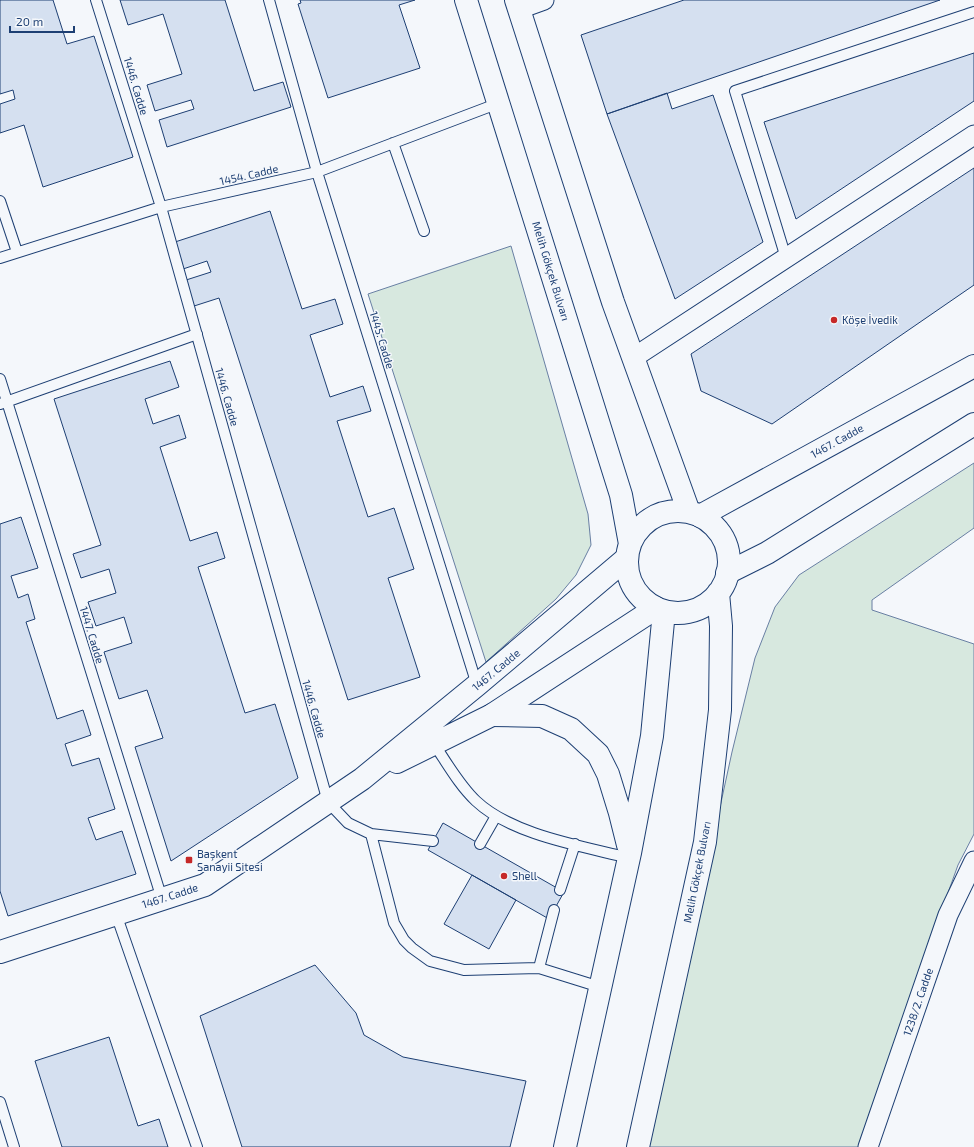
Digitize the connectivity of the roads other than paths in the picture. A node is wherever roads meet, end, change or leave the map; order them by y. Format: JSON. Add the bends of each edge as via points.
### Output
{"nodes":[{"id":1,"x":96,"y":0,"type":"edge"},
{"id":2,"x":269,"y":0,"type":"edge"},
{"id":3,"x":466,"y":0,"type":"edge"},
{"id":4,"x":544,"y":0,"type":"edge"},
{"id":5,"x":517,"y":4,"type":"edge"},
{"id":6,"x":974,"y":12,"type":"edge"},
{"id":7,"x":499,"y":103,"type":"junction"},
{"id":8,"x":974,"y":135,"type":"edge"},
{"id":9,"x":393,"y":143,"type":"junction"},
{"id":10,"x":317,"y":172,"type":"junction"},
{"id":11,"x":0,"y":201,"type":"edge"},
{"id":12,"x":161,"y":208,"type":"junction"},
{"id":13,"x":424,"y":231,"type":"dead end"},
{"id":14,"x":17,"y":252,"type":"junction"},
{"id":15,"x":0,"y":258,"type":"edge"},
{"id":16,"x":786,"y":258,"type":"junction"},
{"id":17,"x":197,"y":334,"type":"junction"},
{"id":18,"x":633,"y":358,"type":"junction"},
{"id":19,"x":974,"y":366,"type":"edge"},
{"id":20,"x":0,"y":379,"type":"edge"},
{"id":21,"x":4,"y":403,"type":"edge"},
{"id":22,"x":974,"y":424,"type":"edge"},
{"id":23,"x":695,"y":514,"type":"junction"},
{"id":24,"x":629,"y":551,"type":"junction"},
{"id":25,"x":727,"y":573,"type":"junction"},
{"id":26,"x":718,"y":593,"type":"junction"},
{"id":27,"x":660,"y":610,"type":"junction"},
{"id":28,"x":477,"y":685,"type":"junction"},
{"id":29,"x":492,"y":715,"type":"junction"},
{"id":30,"x":434,"y":744,"type":"junction"},
{"id":31,"x":362,"y":779,"type":"junction"},
{"id":32,"x":328,"y":802,"type":"junction"},
{"id":33,"x":496,"y":816,"type":"junction"},
{"id":34,"x":371,"y":834,"type":"junction"},
{"id":35,"x":433,"y":842,"type":"dead end"},
{"id":36,"x":480,"y":844,"type":"dead end"},
{"id":37,"x":576,"y":844,"type":"junction"},
{"id":38,"x":630,"y":856,"type":"junction"},
{"id":39,"x":974,"y":861,"type":"edge"},
{"id":40,"x":560,"y":890,"type":"dead end"},
{"id":41,"x":162,"y":899,"type":"junction"},
{"id":42,"x":554,"y":910,"type":"dead end"},
{"id":43,"x":116,"y":914,"type":"junction"},
{"id":44,"x":0,"y":952,"type":"edge"},
{"id":45,"x":539,"y":968,"type":"junction"},
{"id":46,"x":600,"y":987,"type":"junction"},
{"id":47,"x":0,"y":1102,"type":"edge"},
{"id":48,"x":14,"y":1147,"type":"edge"},
{"id":49,"x":197,"y":1147,"type":"edge"},
{"id":50,"x":565,"y":1147,"type":"edge"},
{"id":51,"x":638,"y":1147,"type":"edge"},
{"id":52,"x":868,"y":1147,"type":"edge"}],
"edges":[{"from":1,"to":12,"type":"lane","name":"1446. Cadde"},
{"from":2,"to":10,"type":"lane","name":"1445. Cadde"},
{"from":3,"to":7,"type":"main road","name":"Melih Gökçek Bulvarı"},
{"from":4,"to":5,"type":"street"},
{"from":5,"to":18,"type":"main road"},
{"from":6,"to":16,"type":"lane","via":[[735,91]]},
{"from":7,"to":9,"type":"lane","name":"1454. Cadde"},
{"from":7,"to":24,"type":"main road","name":"Melih Gökçek Bulvarı","via":[[621,495]]},
{"from":8,"to":16,"type":"street"},
{"from":9,"to":10,"type":"lane","name":"1454. Cadde"},
{"from":9,"to":13,"type":"lane"},
{"from":10,"to":12,"type":"lane","name":"1454. Cadde"},
{"from":10,"to":28,"type":"lane","name":"1445. Cadde"},
{"from":11,"to":14,"type":"lane"},
{"from":12,"to":14,"type":"lane","name":"1454. Cadde"},
{"from":12,"to":17,"type":"lane","name":"1446. Cadde"},
{"from":14,"to":15,"type":"lane","name":"1454. Cadde"},
{"from":16,"to":18,"type":"street"},
{"from":17,"to":21,"type":"lane"},
{"from":17,"to":32,"type":"lane","name":"1446. Cadde"},
{"from":18,"to":23,"type":"main road"},
{"from":19,"to":23,"type":"main road","name":"1467. Cadde"},
{"from":20,"to":21,"type":"lane","name":"1447. Cadde"},
{"from":21,"to":41,"type":"lane","name":"1447. Cadde"},
{"from":22,"to":25,"type":"main road","via":[[767,553]]},
{"from":23,"to":24,"type":"main road","name":"1467. Cadde","via":[[674,511],[659,515],[641,526]]},
{"from":23,"to":25,"type":"main road","via":[[711,523],[720,534],[729,560]]},
{"from":24,"to":27,"type":"main road","via":[[628,571],[631,582],[646,602]]},
{"from":24,"to":28,"type":"main road","name":"1467. Cadde"},
{"from":25,"to":26,"type":"main road"},
{"from":26,"to":27,"type":"main road","via":[[707,604],[694,610],[678,613]]},
{"from":26,"to":51,"type":"main road","name":"Melih Gökçek Bulvarı","via":[[721,626],[720,710],[705,842]]},
{"from":27,"to":29,"type":"main road","name":"1467. Cadde"},
{"from":27,"to":38,"type":"main road","via":[[652,736]]},
{"from":28,"to":31,"type":"main road","name":"1467. Cadde"},
{"from":29,"to":30,"type":"main road","name":"1467. Cadde"},
{"from":29,"to":38,"type":"main road","via":[[542,716],[571,729],[598,754],[608,774]]},
{"from":30,"to":31,"type":"main road","name":"1467. Cadde"},
{"from":30,"to":33,"type":"lane","via":[[458,780],[476,801]]},
{"from":31,"to":32,"type":"main road","name":"1467. Cadde"},
{"from":32,"to":34,"type":"lane","via":[[348,823]]},
{"from":32,"to":41,"type":"main road","name":"1467. Cadde","via":[[205,885]]},
{"from":33,"to":36,"type":"lane"},
{"from":33,"to":37,"type":"lane","via":[[532,833]]},
{"from":34,"to":35,"type":"lane"},
{"from":34,"to":45,"type":"lane","via":[[394,923],[412,948],[430,960],[464,970]]},
{"from":37,"to":38,"type":"lane"},
{"from":37,"to":40,"type":"lane"},
{"from":38,"to":46,"type":"main road"},
{"from":39,"to":52,"type":"street","name":"1238/2. Cadde","via":[[948,915]]},
{"from":41,"to":43,"type":"main road","name":"1467. Cadde"},
{"from":42,"to":45,"type":"lane"},
{"from":43,"to":44,"type":"main road","name":"1467. Cadde"},
{"from":43,"to":49,"type":"lane"},
{"from":45,"to":46,"type":"lane"},
{"from":46,"to":50,"type":"main road"},
{"from":47,"to":48,"type":"lane"}]}
